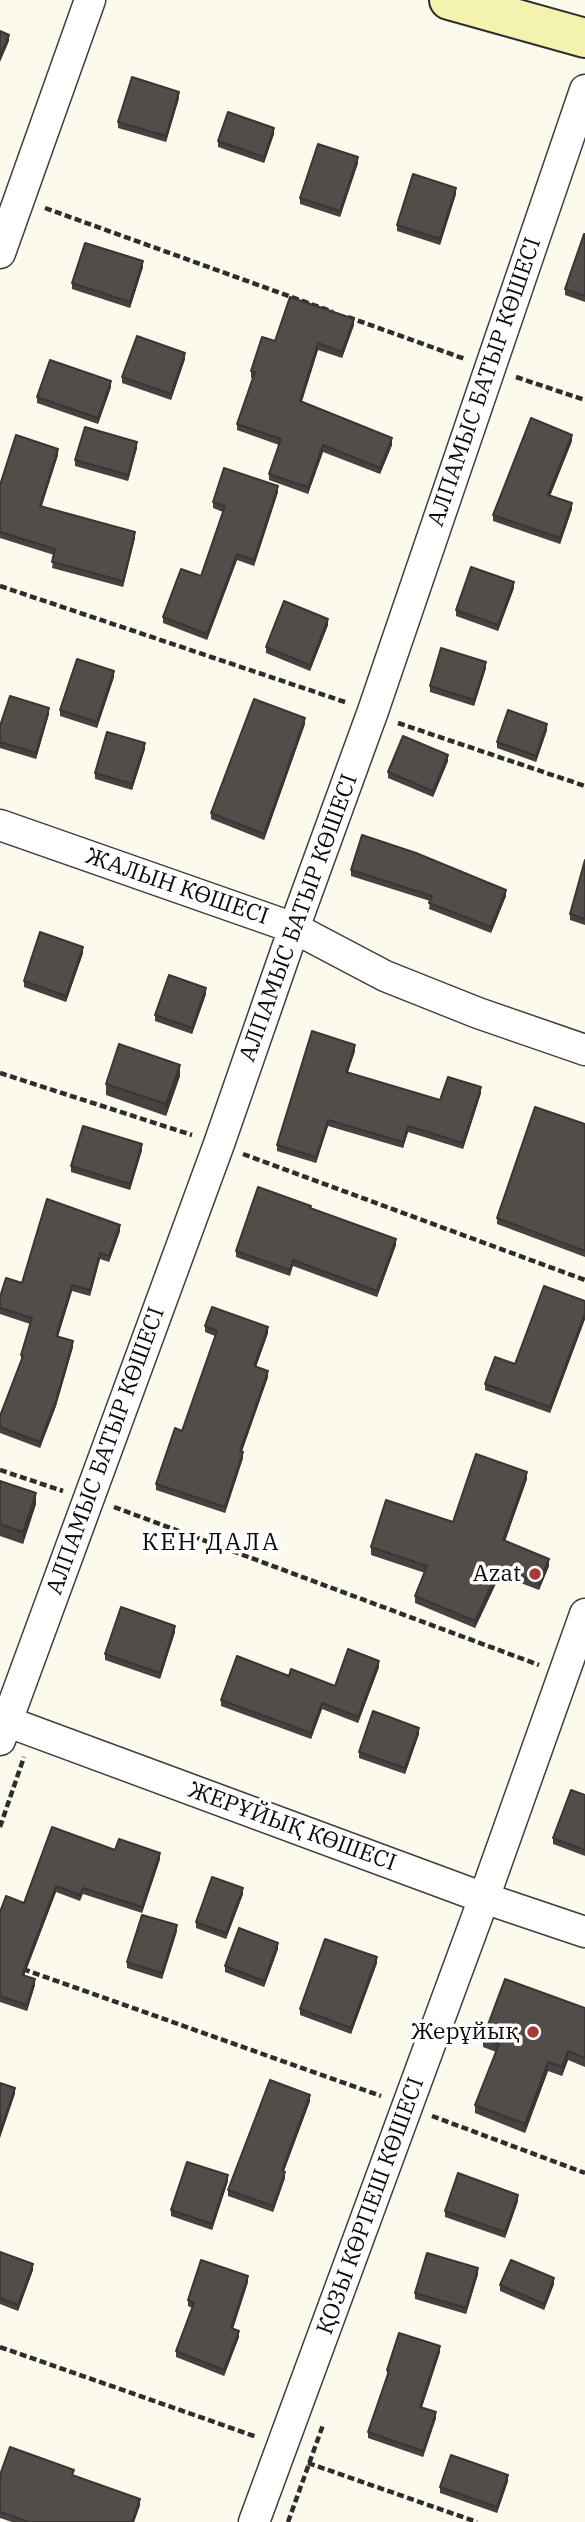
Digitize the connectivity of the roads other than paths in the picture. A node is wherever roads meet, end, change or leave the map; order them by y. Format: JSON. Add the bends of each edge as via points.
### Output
{"nodes":[{"id":1,"x":90,"y":0,"type":"edge"},
{"id":2,"x":449,"y":0,"type":"edge"},
{"id":3,"x":585,"y":38,"type":"edge"},
{"id":4,"x":585,"y":90,"type":"edge"},
{"id":5,"x":0,"y":253,"type":"edge"},
{"id":6,"x":0,"y":825,"type":"edge"},
{"id":7,"x":293,"y":928,"type":"junction"},
{"id":8,"x":585,"y":1050,"type":"edge"},
{"id":9,"x":585,"y":1614,"type":"edge"},
{"id":10,"x":2,"y":1727,"type":"edge"},
{"id":11,"x":484,"y":1898,"type":"junction"},
{"id":12,"x":585,"y":1932,"type":"edge"},
{"id":13,"x":254,"y":2522,"type":"edge"}],
"edges":[{"from":1,"to":5,"type":"street"},
{"from":2,"to":3,"type":"main road"},
{"from":4,"to":7,"type":"street","name":"АЛПАМЫС БАТЫР КӨШЕСІ","via":[[373,711]]},
{"from":6,"to":7,"type":"street","name":"ЖАЛЫН КӨШЕСІ"},
{"from":7,"to":8,"type":"street","name":"ЖАЛЫН КӨШЕСІ","via":[[386,976]]},
{"from":7,"to":10,"type":"street","name":"АЛПАМЫС БАТЫР КӨШЕСІ","via":[[219,1144]]},
{"from":9,"to":11,"type":"street","name":"ҚОЗЫ КӨРПЕШ КӨШЕСІ"},
{"from":10,"to":11,"type":"street","name":"ЖЕРҰЙЫҚ КӨШЕСІ"},
{"from":11,"to":12,"type":"street","name":"ЖЕРҰЙЫҚ КӨШЕСІ"},
{"from":11,"to":13,"type":"street","name":"ҚОЗЫ КӨРПЕШ КӨШЕСІ"}]}
